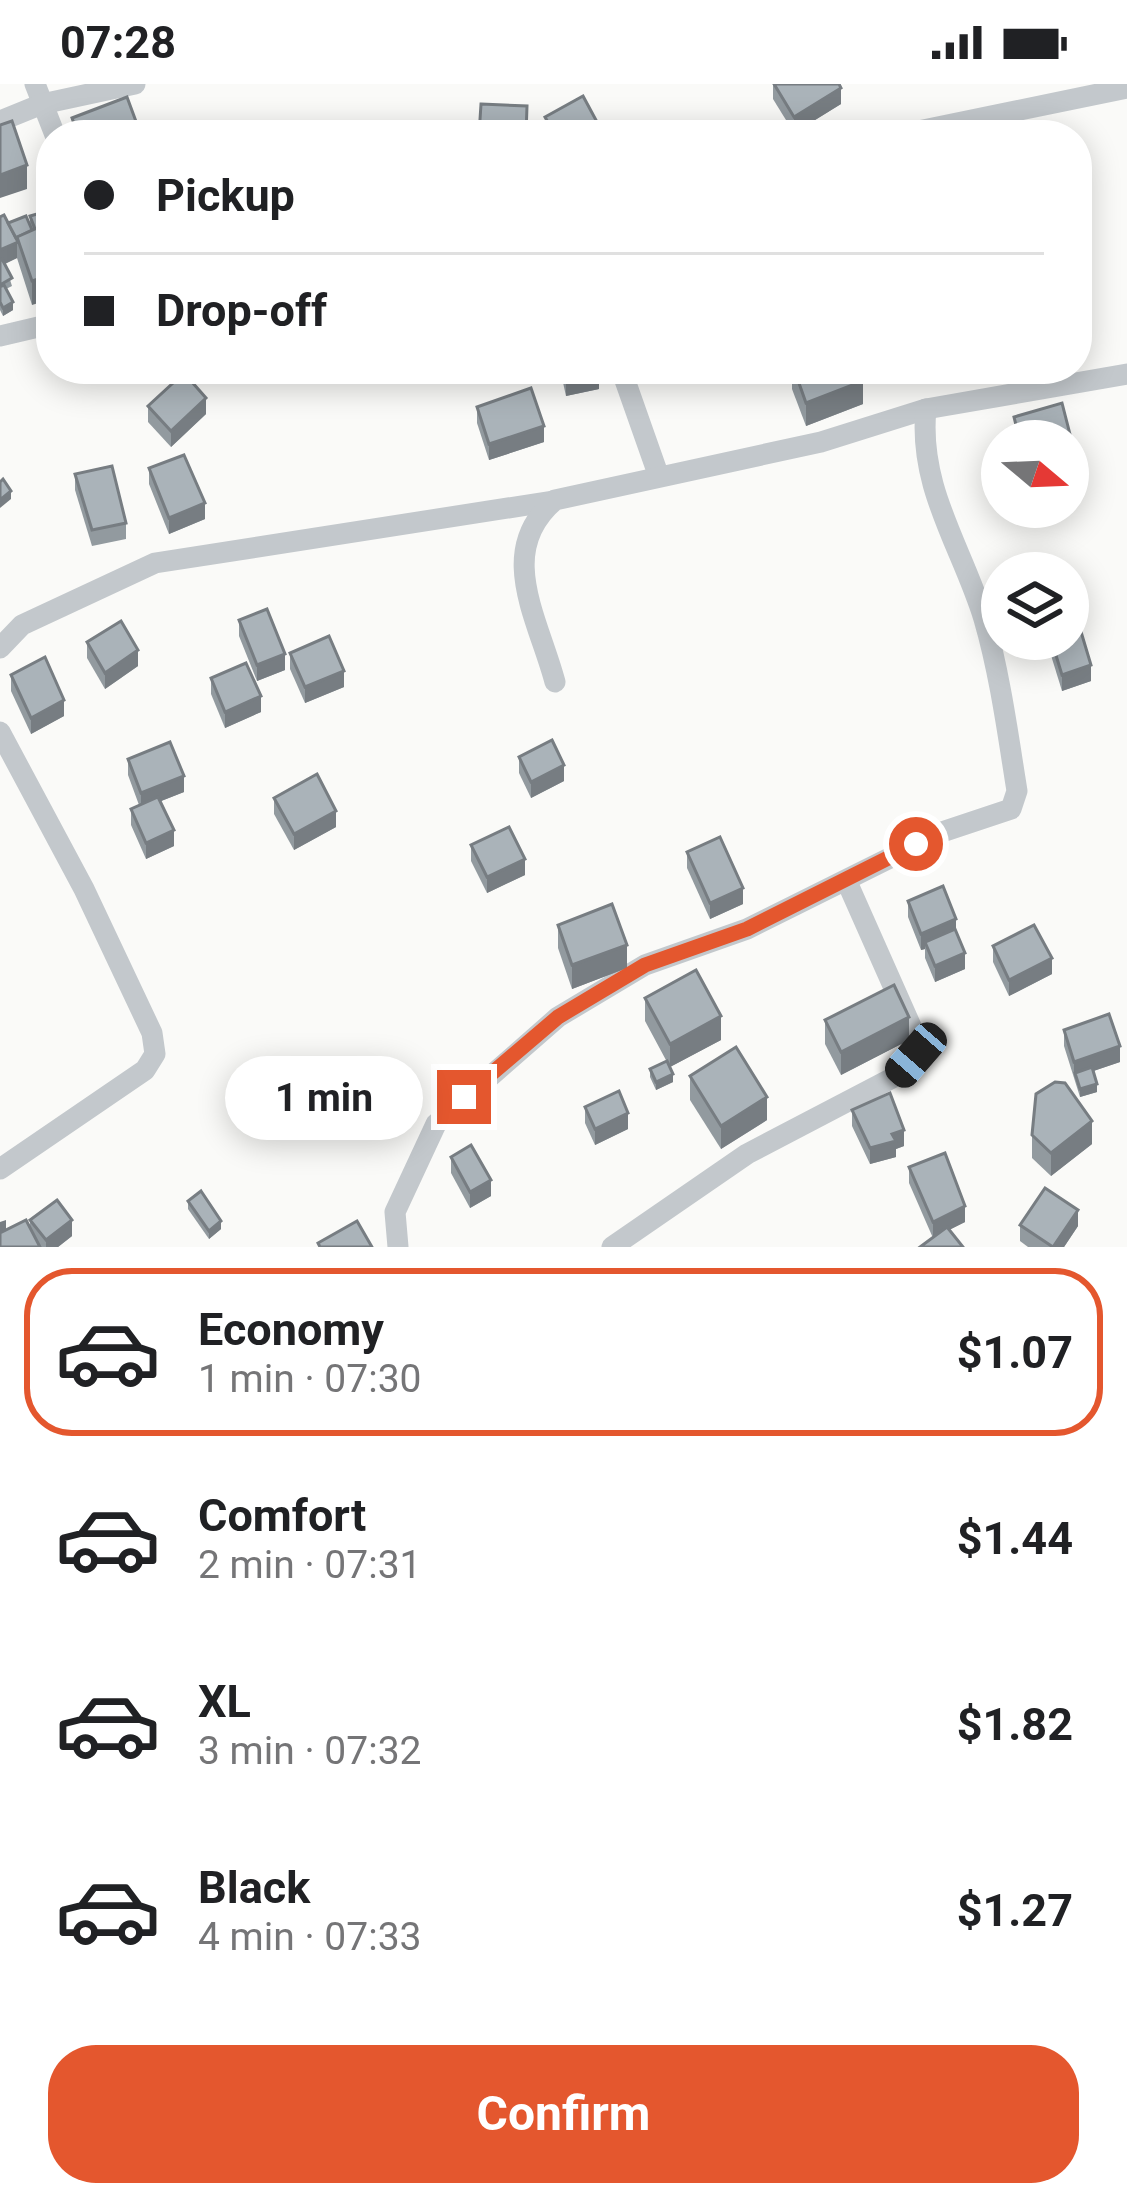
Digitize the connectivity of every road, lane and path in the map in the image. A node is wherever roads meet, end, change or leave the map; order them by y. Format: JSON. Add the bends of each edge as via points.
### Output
{"nodes":[{"id":1,"x":135,"y":84,"type":"edge"},
{"id":2,"x":1127,"y":88,"type":"edge"},
{"id":3,"x":39,"y":94,"type":"edge"},
{"id":4,"x":1003,"y":120,"type":"edge"},
{"id":5,"x":0,"y":121,"type":"edge"},
{"id":6,"x":36,"y":328,"type":"edge"},
{"id":7,"x":0,"y":336,"type":"edge"},
{"id":8,"x":1127,"y":374,"type":"edge"},
{"id":9,"x":1092,"y":375,"type":"edge"},
{"id":10,"x":626,"y":384,"type":"edge"},
{"id":11,"x":1036,"y":384,"type":"edge"},
{"id":12,"x":926,"y":409,"type":"junction"},
{"id":13,"x":658,"y":474,"type":"junction"},
{"id":14,"x":555,"y":500,"type":"junction"},
{"id":15,"x":0,"y":648,"type":"edge"},
{"id":16,"x":555,"y":682,"type":"dead end"},
{"id":17,"x":0,"y":732,"type":"edge"},
{"id":18,"x":847,"y":882,"type":"junction"},
{"id":19,"x":0,"y":1169,"type":"edge"},
{"id":20,"x":398,"y":1247,"type":"edge"},
{"id":21,"x":612,"y":1247,"type":"edge"}],
"edges":[{"from":1,"to":3,"type":"street"},
{"from":2,"to":4,"type":"street"},
{"from":3,"to":5,"type":"street"},
{"from":6,"to":7,"type":"street"},
{"from":8,"to":9,"type":"street"},
{"from":10,"to":13,"type":"street"},
{"from":11,"to":12,"type":"street"},
{"from":12,"to":13,"type":"street","via":[[821,442]]},
{"from":12,"to":18,"type":"street","via":[[926,465],[984,620],[1017,791],[1011,809],[942,832]]},
{"from":13,"to":14,"type":"street"},
{"from":14,"to":15,"type":"street","via":[[155,563],[22,625]]},
{"from":14,"to":16,"type":"street","via":[[524,538],[522,560]]},
{"from":17,"to":19,"type":"street","via":[[85,889],[155,1054],[145,1070]]},
{"from":18,"to":20,"type":"street","via":[[645,965],[558,1017],[436,1124],[395,1212]]},
{"from":18,"to":21,"type":"street","via":[[918,1042],[916,1055],[900,1074],[747,1154]]}]}
